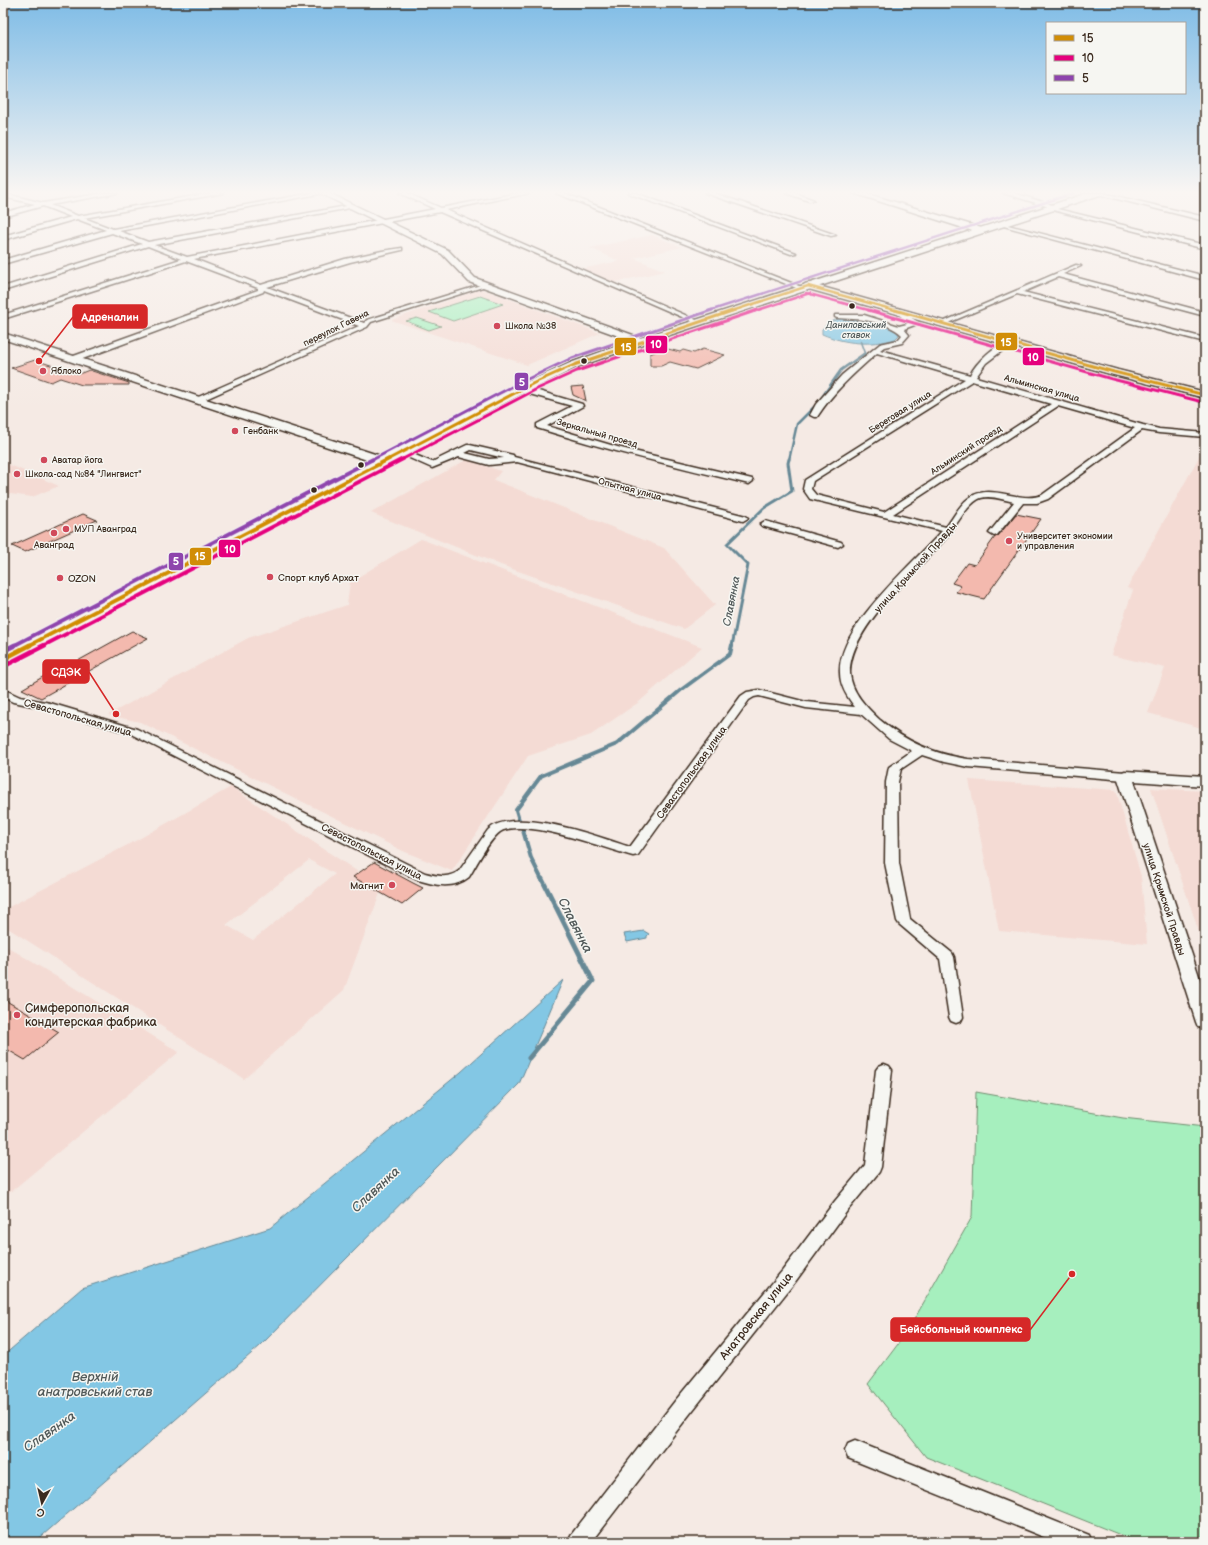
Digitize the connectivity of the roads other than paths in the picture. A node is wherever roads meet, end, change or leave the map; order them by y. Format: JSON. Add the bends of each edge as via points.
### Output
{"nodes":[{"id":1,"x":80,"y":265,"type":"edge"},
{"id":2,"x":167,"y":265,"type":"edge"},
{"id":3,"x":202,"y":265,"type":"edge"},
{"id":4,"x":336,"y":265,"type":"edge"},
{"id":5,"x":458,"y":265,"type":"edge"},
{"id":6,"x":566,"y":265,"type":"edge"},
{"id":7,"x":748,"y":265,"type":"edge"},
{"id":8,"x":874,"y":265,"type":"edge"},
{"id":9,"x":1157,"y":265,"type":"edge"},
{"id":10,"x":1078,"y":266,"type":"dead end"},
{"id":11,"x":1058,"y":275,"type":"junction"},
{"id":12,"x":1205,"y":278,"type":"edge"},
{"id":13,"x":486,"y":285,"type":"junction"},
{"id":14,"x":261,"y":287,"type":"junction"},
{"id":15,"x":805,"y":287,"type":"junction"},
{"id":16,"x":3,"y":289,"type":"edge"},
{"id":17,"x":1016,"y":292,"type":"junction"},
{"id":18,"x":898,"y":312,"type":"junction"},
{"id":19,"x":1205,"y":314,"type":"edge"},
{"id":20,"x":837,"y":316,"type":"dead end"},
{"id":21,"x":3,"y":317,"type":"edge"},
{"id":22,"x":698,"y":322,"type":"junction"},
{"id":23,"x":941,"y":324,"type":"junction"},
{"id":24,"x":365,"y":326,"type":"junction"},
{"id":25,"x":898,"y":328,"type":"junction"},
{"id":26,"x":3,"y":336,"type":"edge"},
{"id":27,"x":1205,"y":340,"type":"edge"},
{"id":28,"x":641,"y":341,"type":"junction"},
{"id":29,"x":1009,"y":343,"type":"junction"},
{"id":30,"x":876,"y":351,"type":"junction"},
{"id":31,"x":74,"y":359,"type":"junction"},
{"id":32,"x":972,"y":378,"type":"junction"},
{"id":33,"x":522,"y":389,"type":"junction"},
{"id":34,"x":1205,"y":395,"type":"edge"},
{"id":35,"x":199,"y":400,"type":"junction"},
{"id":36,"x":1057,"y":403,"type":"junction"},
{"id":37,"x":814,"y":415,"type":"dead end"},
{"id":38,"x":1141,"y":427,"type":"junction"},
{"id":39,"x":1205,"y":435,"type":"edge"},
{"id":40,"x":400,"y":452,"type":"junction"},
{"id":41,"x":384,"y":461,"type":"junction"},
{"id":42,"x":749,"y":481,"type":"dead end"},
{"id":43,"x":1020,"y":500,"type":"junction"},
{"id":44,"x":887,"y":514,"type":"junction"},
{"id":45,"x":743,"y":518,"type":"dead end"},
{"id":46,"x":765,"y":524,"type":"dead end"},
{"id":47,"x":948,"y":530,"type":"junction"},
{"id":48,"x":994,"y":534,"type":"dead end"},
{"id":49,"x":838,"y":544,"type":"dead end"},
{"id":50,"x":3,"y":659,"type":"edge"},
{"id":51,"x":3,"y":692,"type":"edge"},
{"id":52,"x":864,"y":711,"type":"junction"},
{"id":53,"x":921,"y":751,"type":"junction"},
{"id":54,"x":1125,"y":776,"type":"junction"},
{"id":55,"x":1205,"y":781,"type":"edge"},
{"id":56,"x":956,"y":1017,"type":"dead end"},
{"id":57,"x":1205,"y":1022,"type":"edge"},
{"id":58,"x":884,"y":1070,"type":"dead end"},
{"id":59,"x":855,"y":1451,"type":"dead end"},
{"id":60,"x":1060,"y":1538,"type":"edge"},
{"id":61,"x":578,"y":1542,"type":"edge"},
{"id":62,"x":1082,"y":1542,"type":"edge"}],
"edges":[{"from":1,"to":16,"type":"street"},
{"from":2,"to":21,"type":"street"},
{"from":3,"to":14,"type":"street"},
{"from":4,"to":14,"type":"street"},
{"from":5,"to":13,"type":"street","via":[[472,280]]},
{"from":6,"to":22,"type":"street"},
{"from":7,"to":15,"type":"street"},
{"from":8,"to":15,"type":"main road"},
{"from":9,"to":12,"type":"street"},
{"from":10,"to":11,"type":"street"},
{"from":11,"to":17,"type":"street"},
{"from":11,"to":19,"type":"street"},
{"from":13,"to":24,"type":"street","name":"переулок Гавена","via":[[368,321]]},
{"from":13,"to":28,"type":"street"},
{"from":14,"to":24,"type":"street"},
{"from":14,"to":31,"type":"street","via":[[261,291]]},
{"from":15,"to":18,"type":"main road"},
{"from":15,"to":22,"type":"main road"},
{"from":17,"to":23,"type":"street"},
{"from":17,"to":27,"type":"street"},
{"from":18,"to":23,"type":"main road"},
{"from":18,"to":25,"type":"street","via":[[917,323]]},
{"from":20,"to":25,"type":"street","via":[[864,317]]},
{"from":22,"to":28,"type":"main road"},
{"from":23,"to":29,"type":"main road"},
{"from":24,"to":35,"type":"street","name":"переулок Гавена"},
{"from":25,"to":30,"type":"street","via":[[906,335],[900,342],[882,345]]},
{"from":26,"to":31,"type":"main road"},
{"from":28,"to":33,"type":"main road","via":[[574,365]]},
{"from":29,"to":32,"type":"street","name":"Береговая улица","via":[[987,357],[977,367]]},
{"from":29,"to":34,"type":"main road"},
{"from":30,"to":32,"type":"street","name":"Альминская улица"},
{"from":30,"to":37,"type":"street","via":[[845,377]]},
{"from":31,"to":35,"type":"main road"},
{"from":32,"to":36,"type":"street","name":"Альминская улица"},
{"from":32,"to":44,"type":"street","name":"Береговая улица","via":[[809,480],[807,489],[813,497]]},
{"from":33,"to":40,"type":"main road"},
{"from":33,"to":42,"type":"street","name":"Зеркальный проезд","via":[[579,406],[540,426],[602,446]]},
{"from":35,"to":41,"type":"main road"},
{"from":36,"to":38,"type":"street","name":"Альминская улица"},
{"from":36,"to":44,"type":"street","name":"Альминский проезд"},
{"from":38,"to":39,"type":"street","name":"Альминская улица"},
{"from":38,"to":43,"type":"street","name":"улица Крымской Правды","via":[[1045,497],[1037,500]]},
{"from":40,"to":41,"type":"main road"},
{"from":40,"to":45,"type":"street","name":"Опытная улица","via":[[432,465],[458,454],[490,462],[517,459]]},
{"from":41,"to":50,"type":"main road"},
{"from":43,"to":47,"type":"street","name":"улица Крымской Правды","via":[[977,496]]},
{"from":43,"to":48,"type":"street"},
{"from":44,"to":47,"type":"street"},
{"from":46,"to":49,"type":"street"},
{"from":47,"to":52,"type":"street","name":"улица Крымской Правды","via":[[888,595],[859,632],[846,658],[847,683]]},
{"from":51,"to":52,"type":"street","name":"Севастопольская улица","via":[[17,700],[46,705],[133,731],[420,876],[441,882],[459,878],[496,830],[514,824],[543,826],[633,852],[745,698],[751,694],[759,693],[806,705]]},
{"from":52,"to":53,"type":"street","name":"улица Крымской Правды","via":[[881,727]]},
{"from":53,"to":54,"type":"street","name":"улица Крымской Правды","via":[[948,760],[980,764]]},
{"from":53,"to":56,"type":"street","via":[[895,767],[892,782],[892,863],[904,920],[947,957]]},
{"from":54,"to":55,"type":"street","name":"улица Крымской Правды"},
{"from":54,"to":57,"type":"street","name":"улица Крымской Правды"},
{"from":58,"to":61,"type":"street","name":"Анатровская улица","via":[[874,1167]]},
{"from":59,"to":60,"type":"street"},
{"from":60,"to":62,"type":"street"}]}
